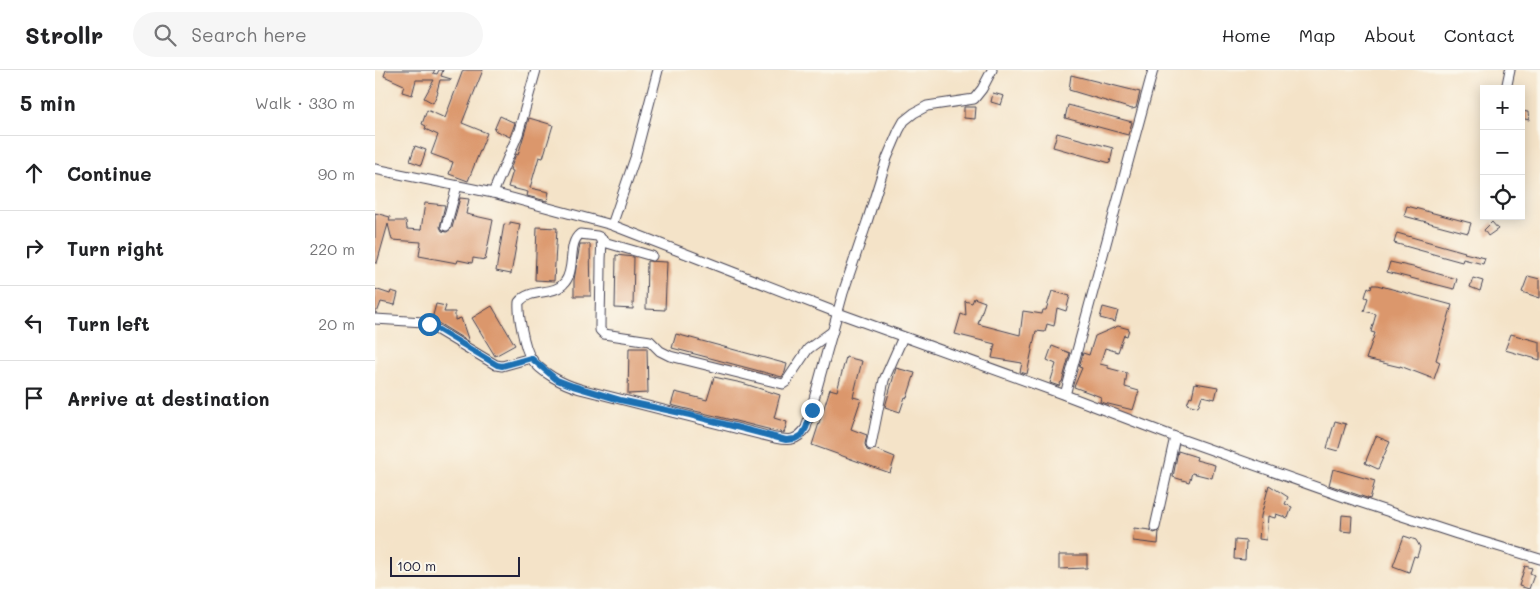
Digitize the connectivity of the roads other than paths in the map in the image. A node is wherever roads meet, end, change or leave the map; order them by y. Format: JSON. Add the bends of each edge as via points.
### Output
{"nodes":[{"id":1,"x":536,"y":70,"type":"edge"},
{"id":2,"x":658,"y":70,"type":"edge"},
{"id":3,"x":991,"y":70,"type":"edge"},
{"id":4,"x":1153,"y":70,"type":"edge"},
{"id":5,"x":1510,"y":70,"type":"edge"},
{"id":6,"x":1508,"y":85,"type":"edge"},
{"id":7,"x":377,"y":173,"type":"edge"},
{"id":8,"x":457,"y":186,"type":"junction"},
{"id":9,"x":493,"y":193,"type":"junction"},
{"id":10,"x":612,"y":225,"type":"junction"},
{"id":11,"x":446,"y":226,"type":"dead end"},
{"id":12,"x":600,"y":237,"type":"junction"},
{"id":13,"x":652,"y":256,"type":"dead end"},
{"id":14,"x":837,"y":313,"type":"junction"},
{"id":15,"x":375,"y":319,"type":"edge"},
{"id":16,"x":833,"y":331,"type":"junction"},
{"id":17,"x":903,"y":337,"type":"junction"},
{"id":18,"x":531,"y":358,"type":"junction"},
{"id":19,"x":1065,"y":395,"type":"junction"},
{"id":20,"x":1175,"y":437,"type":"junction"},
{"id":21,"x":871,"y":446,"type":"dead end"},
{"id":22,"x":1155,"y":527,"type":"dead end"},
{"id":23,"x":1540,"y":559,"type":"edge"}],
"edges":[{"from":1,"to":9,"type":"street","via":[[518,134]]},
{"from":2,"to":10,"type":"street","via":[[635,158]]},
{"from":3,"to":14,"type":"street","via":[[983,89],[974,98],[927,106],[904,121],[887,158]]},
{"from":4,"to":19,"type":"street"},
{"from":5,"to":6,"type":"street"},
{"from":7,"to":8,"type":"street"},
{"from":8,"to":9,"type":"street"},
{"from":8,"to":11,"type":"street"},
{"from":9,"to":10,"type":"street"},
{"from":10,"to":14,"type":"street"},
{"from":12,"to":13,"type":"street","via":[[607,243]]},
{"from":12,"to":16,"type":"street","via":[[600,330],[604,334],[650,341],[670,356],[783,384],[808,349]]},
{"from":12,"to":18,"type":"street","via":[[580,234],[576,237],[569,274],[563,285],[552,291],[527,295],[519,302],[522,331]]},
{"from":14,"to":16,"type":"street"},
{"from":14,"to":17,"type":"street"},
{"from":15,"to":18,"type":"street","via":[[424,322],[497,365]]},
{"from":16,"to":18,"type":"street","via":[[806,428],[799,438],[791,440],[573,386],[557,380]]},
{"from":17,"to":19,"type":"street"},
{"from":17,"to":21,"type":"street","via":[[885,380]]},
{"from":19,"to":20,"type":"street"},
{"from":20,"to":22,"type":"street"},
{"from":20,"to":23,"type":"street","via":[[1319,489]]}]}
